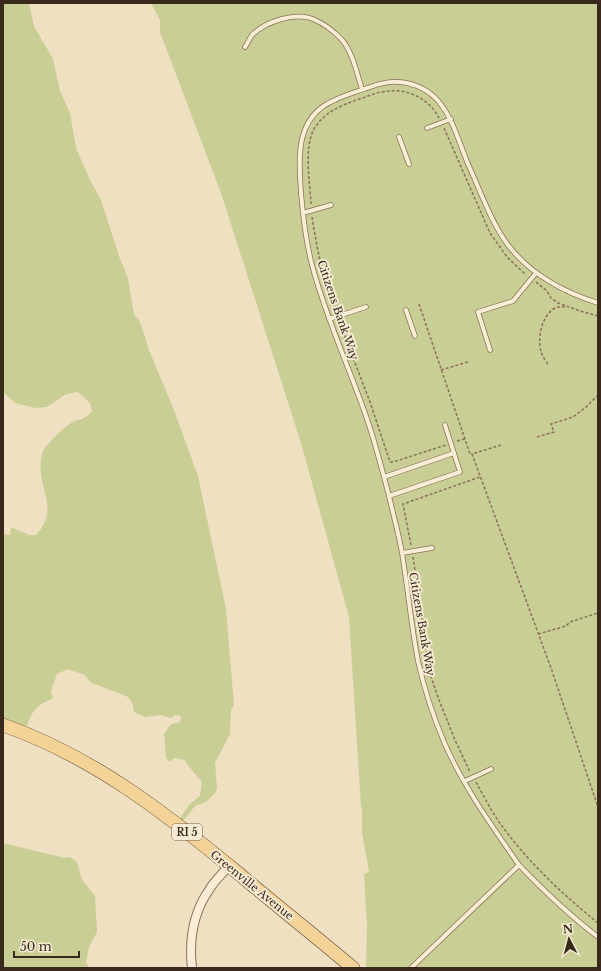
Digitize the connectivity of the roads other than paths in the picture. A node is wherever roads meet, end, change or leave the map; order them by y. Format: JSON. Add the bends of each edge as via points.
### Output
{"nodes":[{"id":1,"x":245,"y":47,"type":"dead end"},
{"id":2,"x":362,"y":89,"type":"junction"},
{"id":3,"x":451,"y":119,"type":"junction"},
{"id":4,"x":427,"y":128,"type":"dead end"},
{"id":5,"x":399,"y":137,"type":"dead end"},
{"id":6,"x":409,"y":164,"type":"dead end"},
{"id":7,"x":331,"y":205,"type":"dead end"},
{"id":8,"x":303,"y":214,"type":"junction"},
{"id":9,"x":536,"y":273,"type":"junction"},
{"id":10,"x":598,"y":303,"type":"edge"},
{"id":11,"x":366,"y":306,"type":"dead end"},
{"id":12,"x":406,"y":310,"type":"dead end"},
{"id":13,"x":329,"y":320,"type":"junction"},
{"id":14,"x":415,"y":336,"type":"dead end"},
{"id":15,"x":490,"y":350,"type":"dead end"},
{"id":16,"x":445,"y":425,"type":"dead end"},
{"id":17,"x":454,"y":453,"type":"junction"},
{"id":18,"x":384,"y":477,"type":"junction"},
{"id":19,"x":389,"y":496,"type":"junction"},
{"id":20,"x":432,"y":548,"type":"dead end"},
{"id":21,"x":402,"y":553,"type":"junction"},
{"id":22,"x":3,"y":725,"type":"edge"},
{"id":23,"x":491,"y":769,"type":"dead end"},
{"id":24,"x":465,"y":781,"type":"junction"},
{"id":25,"x":519,"y":865,"type":"junction"},
{"id":26,"x":228,"y":866,"type":"junction"},
{"id":27,"x":598,"y":936,"type":"edge"},
{"id":28,"x":192,"y":968,"type":"edge"},
{"id":29,"x":353,"y":968,"type":"edge"},
{"id":30,"x":411,"y":968,"type":"edge"}],
"edges":[{"from":1,"to":2,"type":"lane","via":[[252,35],[275,21],[291,17],[312,19],[331,29],[344,42]]},
{"from":2,"to":3,"type":"lane","name":"Citizens Bank Way","via":[[385,82],[420,86],[434,95]]},
{"from":2,"to":8,"type":"lane","name":"Citizens Bank Way","via":[[328,103],[316,112],[306,128],[300,151]]},
{"from":3,"to":4,"type":"lane"},
{"from":3,"to":9,"type":"lane","name":"Citizens Bank Way","via":[[498,228],[508,244]]},
{"from":5,"to":6,"type":"lane"},
{"from":7,"to":8,"type":"lane"},
{"from":8,"to":13,"type":"lane","name":"Citizens Bank Way","via":[[312,264]]},
{"from":9,"to":10,"type":"lane","name":"Citizens Bank Way","via":[[566,292]]},
{"from":9,"to":15,"type":"lane","via":[[513,301],[478,312]]},
{"from":11,"to":13,"type":"lane"},
{"from":12,"to":14,"type":"lane"},
{"from":13,"to":18,"type":"lane","name":"Citizens Bank Way","via":[[367,419]]},
{"from":16,"to":17,"type":"lane"},
{"from":17,"to":18,"type":"lane"},
{"from":17,"to":19,"type":"lane","via":[[460,472]]},
{"from":18,"to":19,"type":"lane","name":"Citizens Bank Way"},
{"from":19,"to":21,"type":"lane","name":"Citizens Bank Way"},
{"from":20,"to":21,"type":"lane"},
{"from":21,"to":24,"type":"lane","name":"Citizens Bank Way","via":[[415,646],[424,684],[444,742]]},
{"from":22,"to":26,"type":"main road","name":"Greenville Avenue","number":"RI 5","via":[[82,759],[120,782]]},
{"from":23,"to":24,"type":"lane"},
{"from":24,"to":25,"type":"lane","name":"Citizens Bank Way","via":[[488,821]]},
{"from":25,"to":27,"type":"lane","name":"Citizens Bank Way","via":[[577,921]]},
{"from":25,"to":30,"type":"lane"},
{"from":26,"to":28,"type":"street","via":[[200,906],[190,944]]},
{"from":26,"to":29,"type":"main road","name":"Greenville Avenue","number":"RI 5"}]}
